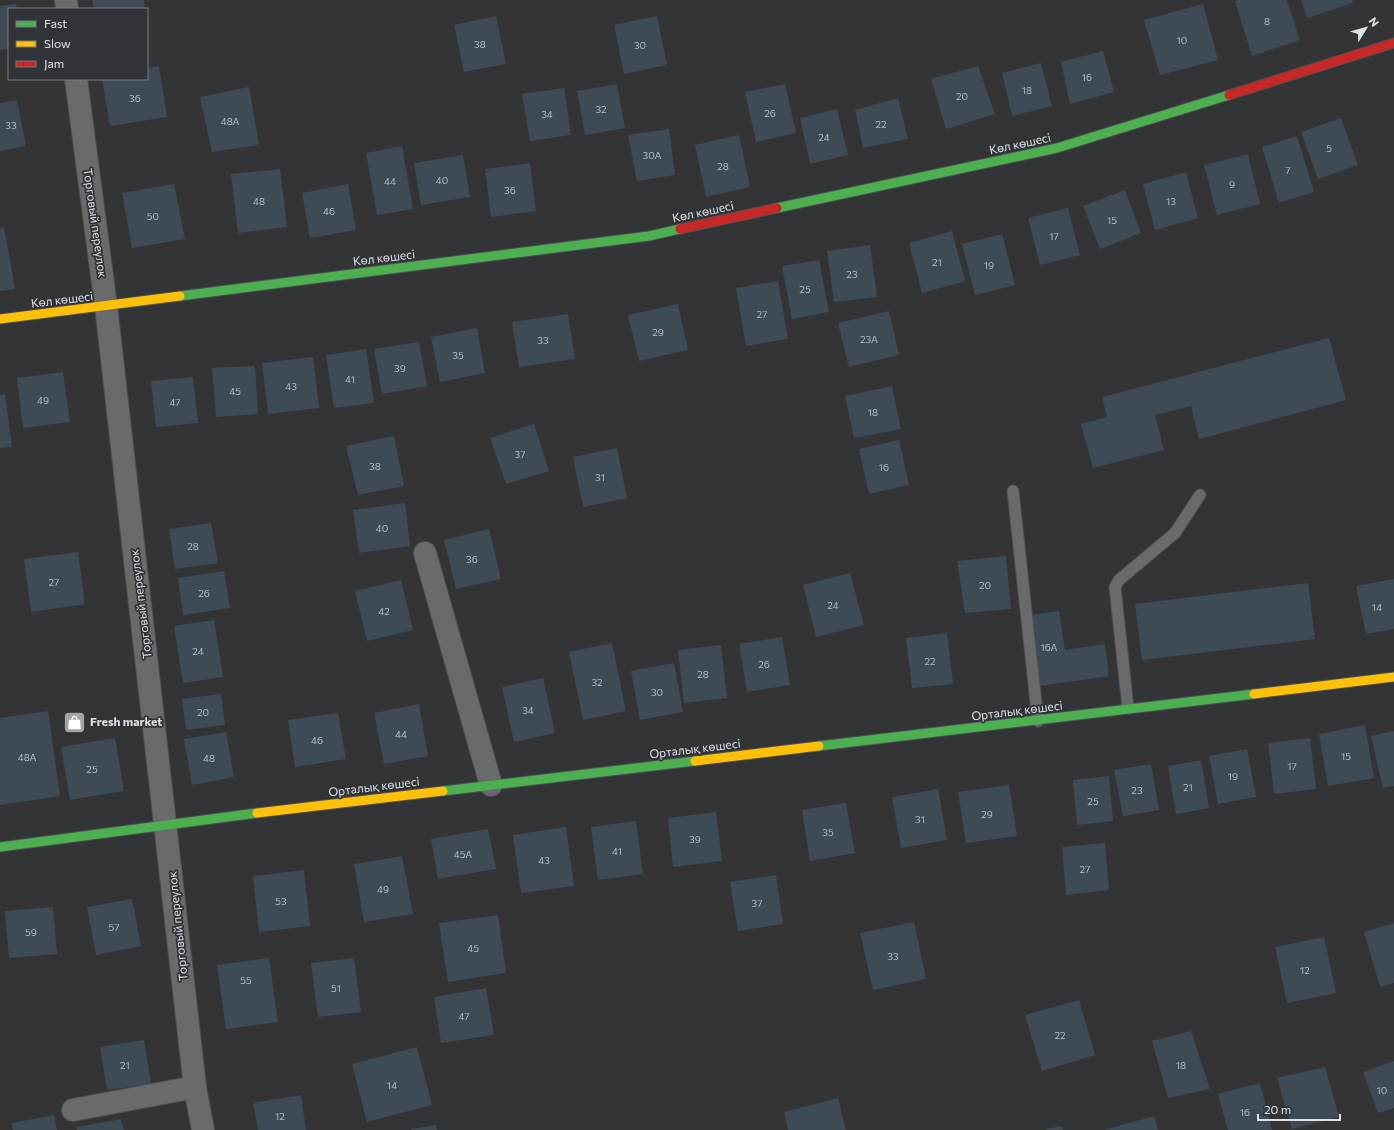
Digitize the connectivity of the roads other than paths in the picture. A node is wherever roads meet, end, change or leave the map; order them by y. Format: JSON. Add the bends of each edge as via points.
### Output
{"nodes":[{"id":1,"x":1394,"y":43,"type":"edge"},
{"id":2,"x":76,"y":80,"type":"edge"},
{"id":3,"x":106,"y":306,"type":"junction"},
{"id":4,"x":0,"y":319,"type":"edge"},
{"id":5,"x":1013,"y":491,"type":"dead end"},
{"id":6,"x":1200,"y":495,"type":"dead end"},
{"id":7,"x":425,"y":553,"type":"dead end"},
{"id":8,"x":1394,"y":677,"type":"edge"},
{"id":9,"x":1128,"y":708,"type":"junction"},
{"id":10,"x":1038,"y":720,"type":"junction"},
{"id":11,"x":491,"y":785,"type":"junction"},
{"id":12,"x":167,"y":824,"type":"junction"},
{"id":13,"x":0,"y":847,"type":"edge"},
{"id":14,"x":195,"y":1087,"type":"junction"},
{"id":15,"x":73,"y":1110,"type":"dead end"},
{"id":16,"x":203,"y":1130,"type":"edge"}],
"edges":[{"from":1,"to":3,"type":"street","name":"Көл көшесі","via":[[1058,148],[649,236]]},
{"from":2,"to":3,"type":"street","name":"Торговый переулок"},
{"from":3,"to":4,"type":"street","name":"Көл көшесі"},
{"from":3,"to":12,"type":"street","name":"Торговый переулок"},
{"from":5,"to":10,"type":"lane"},
{"from":6,"to":9,"type":"lane","via":[[1175,533],[1119,580],[1115,587]]},
{"from":7,"to":11,"type":"street"},
{"from":8,"to":9,"type":"street","name":"Орталық көшесі"},
{"from":9,"to":10,"type":"street","name":"Орталық көшесі"},
{"from":10,"to":11,"type":"street","name":"Орталық көшесі"},
{"from":11,"to":12,"type":"street","name":"Орталық көшесі"},
{"from":12,"to":13,"type":"street","name":"Орталық көшесі"},
{"from":12,"to":14,"type":"street","name":"Торговый переулок"},
{"from":14,"to":15,"type":"street"},
{"from":14,"to":16,"type":"street","name":"Торговый переулок"}]}
